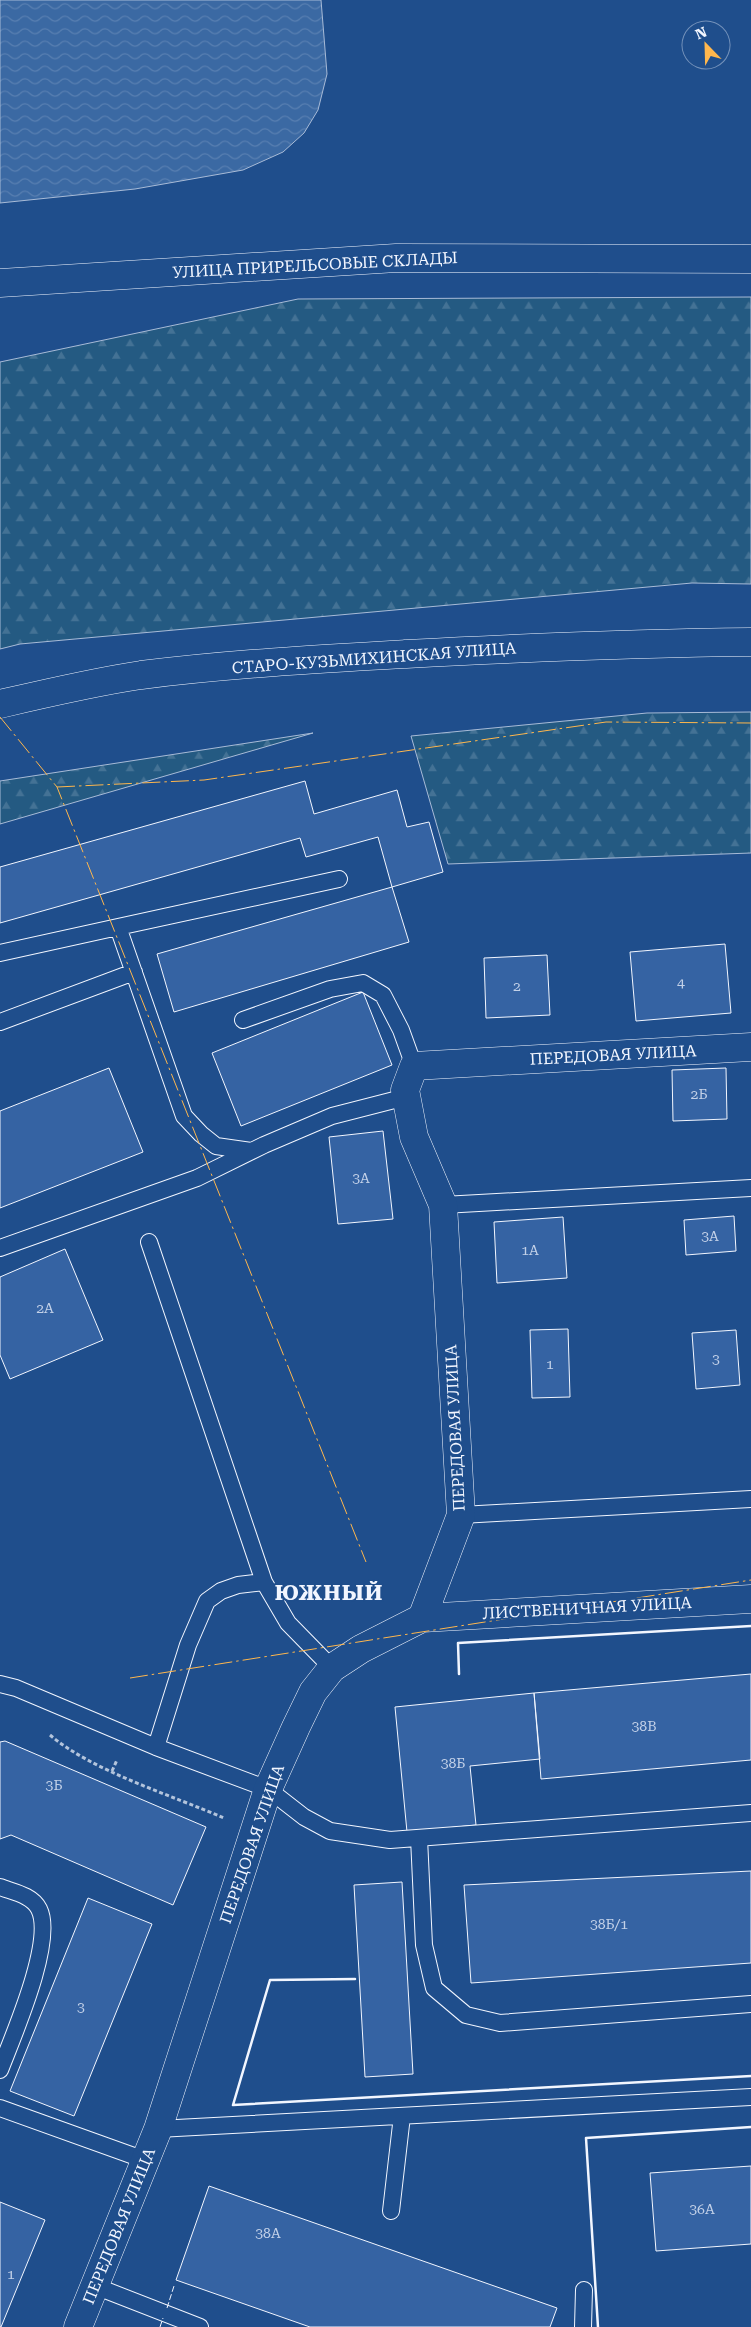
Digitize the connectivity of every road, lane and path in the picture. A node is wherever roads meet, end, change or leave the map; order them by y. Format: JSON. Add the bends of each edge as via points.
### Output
{"nodes":[{"id":1,"x":751,"y":259,"type":"edge"},
{"id":2,"x":0,"y":283,"type":"edge"},
{"id":3,"x":751,"y":642,"type":"edge"},
{"id":4,"x":0,"y":704,"type":"edge"},
{"id":5,"x":339,"y":879,"type":"dead end"},
{"id":6,"x":118,"y":927,"type":"junction"},
{"id":7,"x":0,"y":953,"type":"edge"},
{"id":8,"x":134,"y":972,"type":"junction"},
{"id":9,"x":243,"y":1020,"type":"dead end"},
{"id":10,"x":0,"y":1022,"type":"edge"},
{"id":11,"x":751,"y":1047,"type":"edge"},
{"id":12,"x":414,"y":1066,"type":"junction"},
{"id":13,"x":406,"y":1097,"type":"junction"},
{"id":14,"x":251,"y":1151,"type":"junction"},
{"id":15,"x":751,"y":1188,"type":"edge"},
{"id":16,"x":443,"y":1205,"type":"junction"},
{"id":17,"x":149,"y":1242,"type":"dead end"},
{"id":18,"x":0,"y":1248,"type":"edge"},
{"id":19,"x":751,"y":1499,"type":"edge"},
{"id":20,"x":461,"y":1514,"type":"junction"},
{"id":21,"x":264,"y":1582,"type":"junction"},
{"id":22,"x":751,"y":1599,"type":"edge"},
{"id":23,"x":422,"y":1618,"type":"junction"},
{"id":24,"x":332,"y":1668,"type":"junction"},
{"id":25,"x":0,"y":1684,"type":"edge"},
{"id":26,"x":44,"y":1730,"type":"dead end"},
{"id":27,"x":156,"y":1747,"type":"junction"},
{"id":28,"x":116,"y":1762,"type":"dead end"},
{"id":29,"x":112,"y":1771,"type":"junction"},
{"id":30,"x":268,"y":1789,"type":"junction"},
{"id":31,"x":751,"y":1813,"type":"edge"},
{"id":32,"x":215,"y":1814,"type":"dead end"},
{"id":33,"x":419,"y":1838,"type":"junction"},
{"id":34,"x":0,"y":1887,"type":"edge"},
{"id":35,"x":751,"y":2004,"type":"edge"},
{"id":36,"x":0,"y":2070,"type":"edge"},
{"id":37,"x":751,"y":2097,"type":"edge"},
{"id":38,"x":0,"y":2108,"type":"edge"},
{"id":39,"x":402,"y":2116,"type":"junction"},
{"id":40,"x":158,"y":2129,"type":"junction"},
{"id":41,"x":145,"y":2160,"type":"junction"},
{"id":42,"x":391,"y":2211,"type":"dead end"},
{"id":43,"x":95,"y":2286,"type":"junction"},
{"id":44,"x":584,"y":2290,"type":"dead end"},
{"id":45,"x":78,"y":2327,"type":"edge"},
{"id":46,"x":200,"y":2327,"type":"edge"},
{"id":47,"x":583,"y":2327,"type":"edge"}],
"edges":[{"from":1,"to":2,"type":"street","name":"УЛИЦА ПРИРЕЛЬСОВЫЕ СКЛАДЫ","via":[[396,258]]},
{"from":3,"to":4,"type":"street","name":"СТАРО-КУЗЬМИХИНСКАЯ УЛИЦА","via":[[475,650],[229,667],[141,675]]},
{"from":5,"to":6,"type":"lane"},
{"from":6,"to":7,"type":"lane"},
{"from":6,"to":8,"type":"lane"},
{"from":8,"to":10,"type":"lane"},
{"from":8,"to":14,"type":"lane","via":[[184,1116],[216,1146]]},
{"from":9,"to":12,"type":"lane","via":[[330,989],[363,983],[383,995]]},
{"from":11,"to":12,"type":"street","name":"ПЕРЕДОВАЯ УЛИЦА"},
{"from":12,"to":13,"type":"street","name":"ПЕРЕДОВАЯ УЛИЦА","via":[[405,1090]]},
{"from":13,"to":14,"type":"lane","via":[[332,1116]]},
{"from":13,"to":16,"type":"street","name":"ПЕРЕДОВАЯ УЛИЦА","via":[[414,1137]]},
{"from":14,"to":18,"type":"lane","via":[[197,1178]]},
{"from":15,"to":16,"type":"lane"},
{"from":16,"to":20,"type":"street","name":"ПЕРЕДОВАЯ УЛИЦА"},
{"from":17,"to":21,"type":"lane"},
{"from":19,"to":20,"type":"lane"},
{"from":20,"to":23,"type":"street","name":"ПЕРЕДОВАЯ УЛИЦА"},
{"from":21,"to":24,"type":"lane","via":[[288,1623]]},
{"from":21,"to":27,"type":"lane","via":[[238,1585],[207,1601],[188,1645]]},
{"from":22,"to":23,"type":"street","name":"ЛИСТВЕНИЧНАЯ УЛИЦА"},
{"from":23,"to":24,"type":"street","name":"ПЕРЕДОВАЯ УЛИЦА","via":[[361,1649]]},
{"from":24,"to":30,"type":"street","name":"ПЕРЕДОВАЯ УЛИЦА","via":[[313,1692]]},
{"from":25,"to":27,"type":"lane"},
{"from":26,"to":29,"type":"path","via":[[62,1745]]},
{"from":27,"to":30,"type":"lane"},
{"from":28,"to":29,"type":"path"},
{"from":29,"to":32,"type":"path"},
{"from":30,"to":33,"type":"lane","via":[[304,1817],[330,1831],[390,1840]]},
{"from":30,"to":40,"type":"street","name":"ПЕРЕДОВАЯ УЛИЦА"},
{"from":31,"to":33,"type":"lane"},
{"from":33,"to":35,"type":"lane","via":[[424,1945],[434,1988],[466,2016],[500,2023]]},
{"from":34,"to":36,"type":"lane","via":[[28,1897],[39,1909],[44,1934],[34,1979]]},
{"from":37,"to":39,"type":"lane"},
{"from":38,"to":41,"type":"lane"},
{"from":39,"to":40,"type":"lane"},
{"from":39,"to":42,"type":"lane"},
{"from":40,"to":41,"type":"street","name":"ПЕРЕДОВАЯ УЛИЦА"},
{"from":41,"to":43,"type":"street","name":"ПЕРЕДОВАЯ УЛИЦА"},
{"from":43,"to":45,"type":"street","name":"ПЕРЕДОВАЯ УЛИЦА"},
{"from":43,"to":46,"type":"lane"},
{"from":44,"to":47,"type":"lane"}]}
